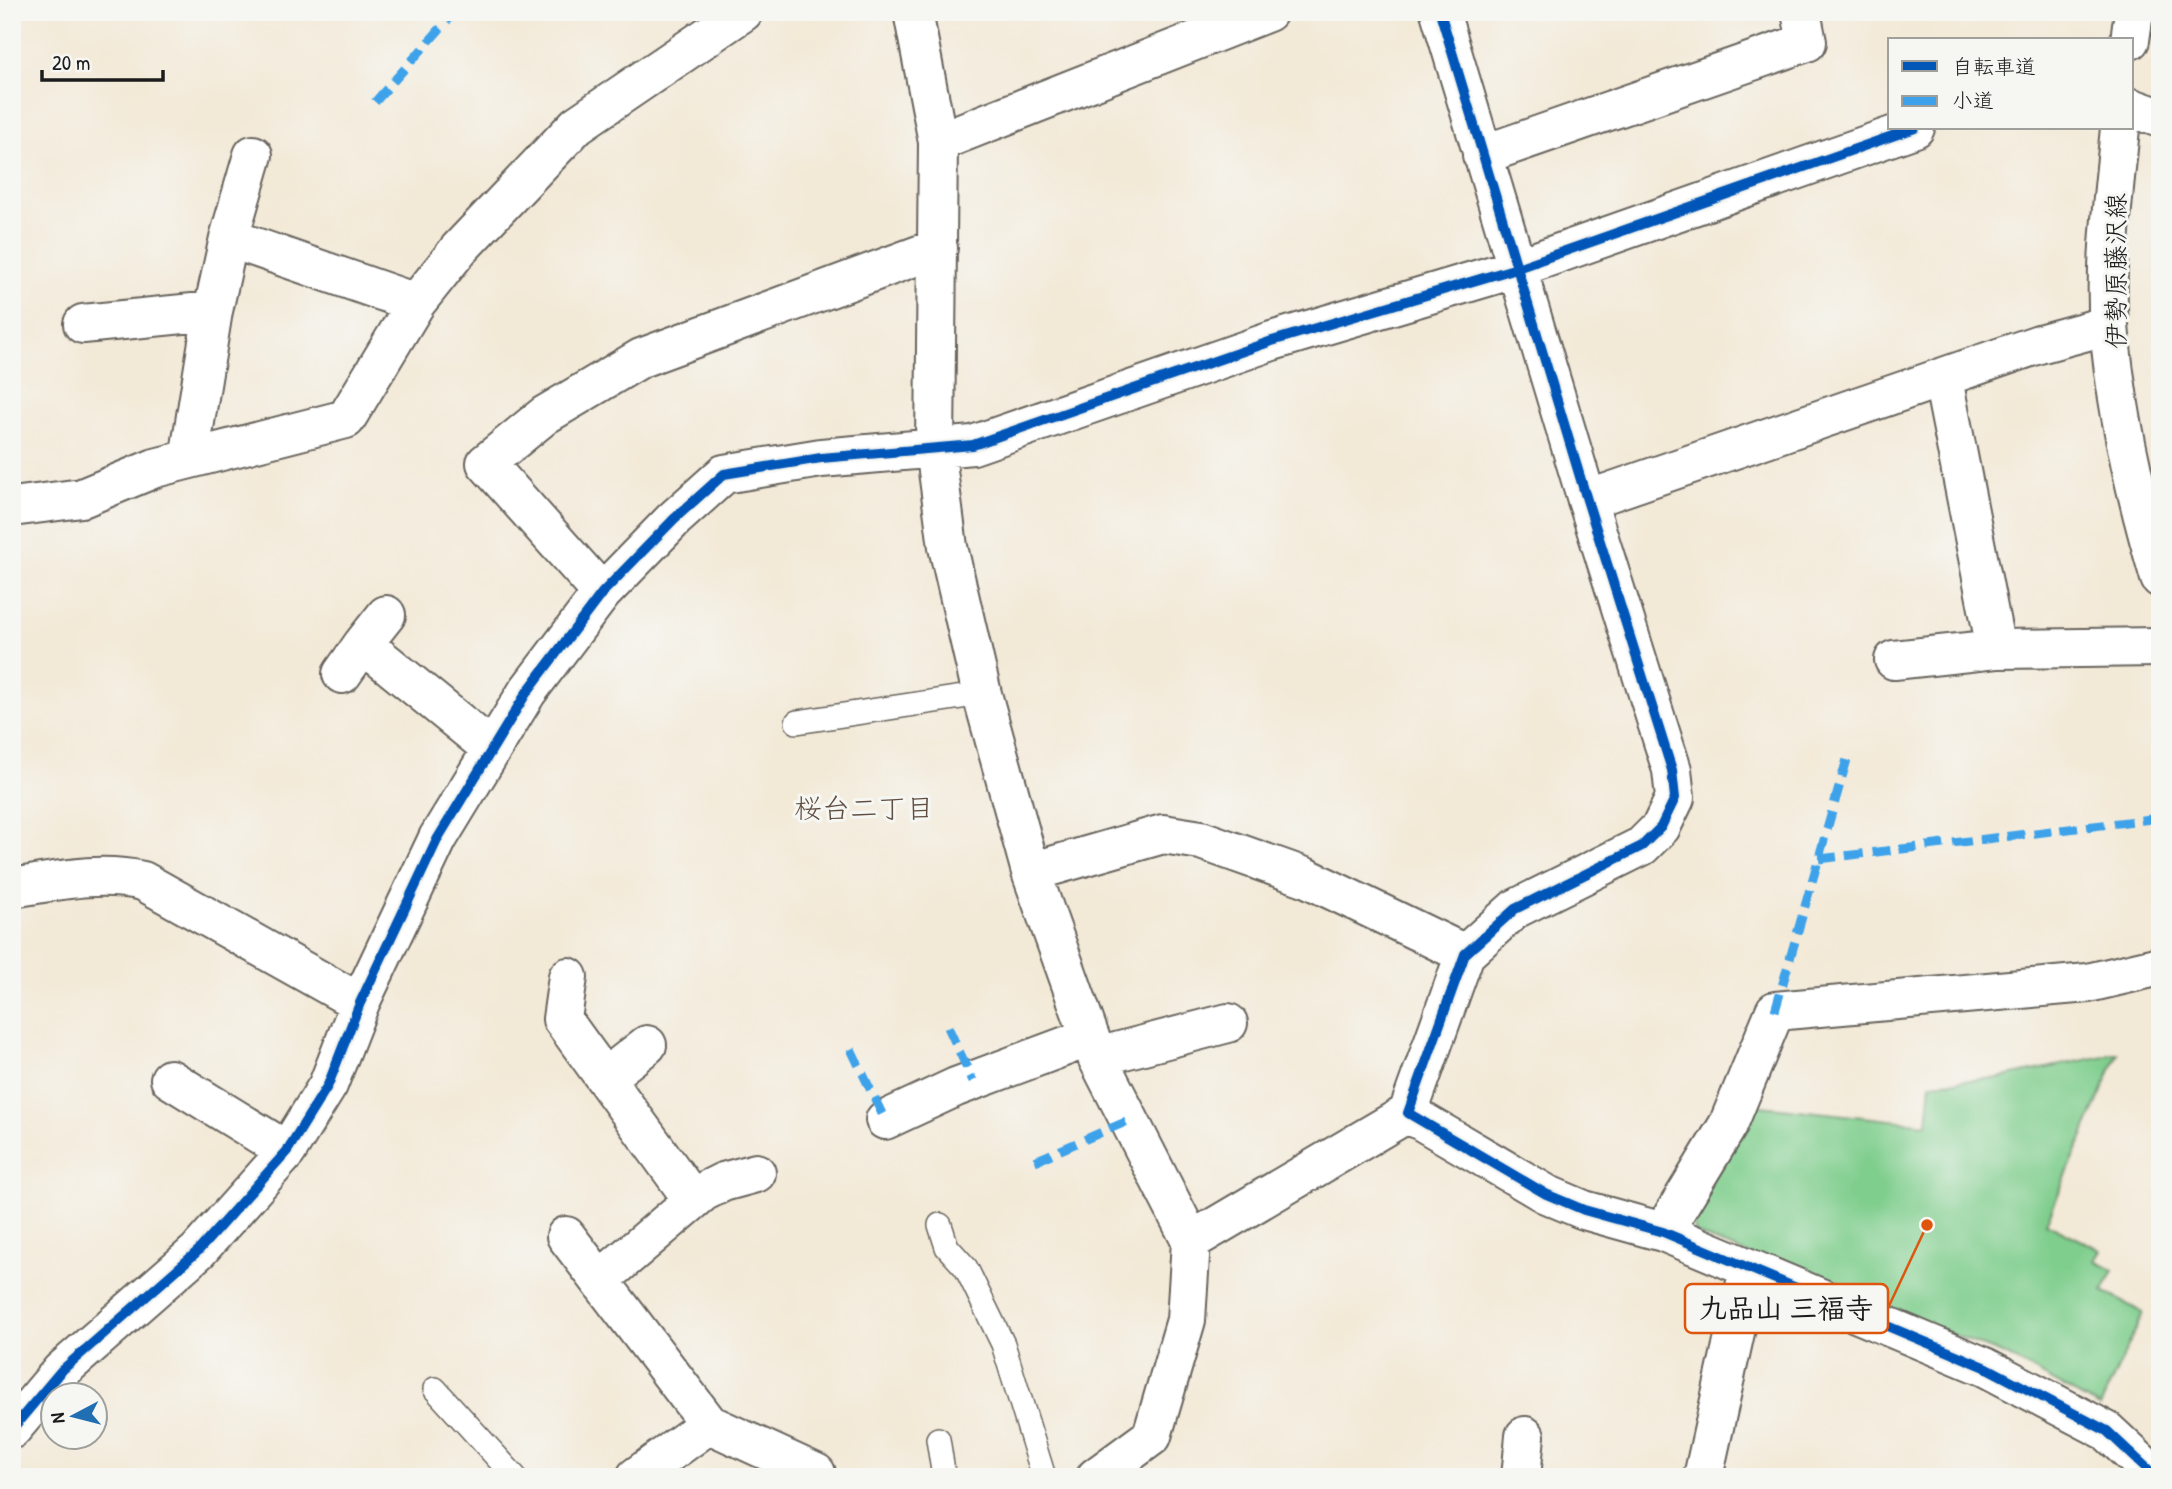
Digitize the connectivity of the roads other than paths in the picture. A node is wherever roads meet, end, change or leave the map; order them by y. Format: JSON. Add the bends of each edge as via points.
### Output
{"nodes":[{"id":1,"x":743,"y":12,"type":"edge"},
{"id":2,"x":913,"y":12,"type":"edge"},
{"id":3,"x":1268,"y":12,"type":"edge"},
{"id":4,"x":1440,"y":12,"type":"edge"},
{"id":5,"x":1801,"y":12,"type":"edge"},
{"id":6,"x":2134,"y":12,"type":"edge"},
{"id":7,"x":2130,"y":38,"type":"edge"},
{"id":8,"x":2134,"y":109,"type":"edge"},
{"id":9,"x":2160,"y":118,"type":"edge"},
{"id":10,"x":1909,"y":130,"type":"edge"},
{"id":11,"x":2120,"y":130,"type":"edge"},
{"id":12,"x":938,"y":142,"type":"junction"},
{"id":13,"x":253,"y":155,"type":"dead end"},
{"id":14,"x":1482,"y":155,"type":"junction"},
{"id":15,"x":229,"y":238,"type":"junction"},
{"id":16,"x":938,"y":248,"type":"junction"},
{"id":17,"x":1517,"y":268,"type":"junction"},
{"id":18,"x":416,"y":303,"type":"junction"},
{"id":19,"x":213,"y":311,"type":"junction"},
{"id":20,"x":83,"y":324,"type":"dead end"},
{"id":21,"x":2109,"y":325,"type":"junction"},
{"id":22,"x":1943,"y":379,"type":"junction"},
{"id":23,"x":935,"y":448,"type":"junction"},
{"id":24,"x":190,"y":459,"type":"junction"},
{"id":25,"x":1587,"y":500,"type":"junction"},
{"id":26,"x":12,"y":507,"type":"edge"},
{"id":27,"x":2160,"y":578,"type":"edge"},
{"id":28,"x":602,"y":593,"type":"junction"},
{"id":29,"x":364,"y":645,"type":"dead end"},
{"id":30,"x":2160,"y":647,"type":"edge"},
{"id":31,"x":1996,"y":649,"type":"junction"},
{"id":32,"x":1894,"y":660,"type":"dead end"},
{"id":33,"x":982,"y":694,"type":"junction"},
{"id":34,"x":797,"y":722,"type":"dead end"},
{"id":35,"x":492,"y":748,"type":"junction"},
{"id":36,"x":1031,"y":872,"type":"junction"},
{"id":37,"x":12,"y":888,"type":"edge"},
{"id":38,"x":1465,"y":954,"type":"junction"},
{"id":39,"x":2160,"y":966,"type":"edge"},
{"id":40,"x":568,"y":977,"type":"dead end"},
{"id":41,"x":360,"y":1003,"type":"junction"},
{"id":42,"x":1228,"y":1023,"type":"dead end"},
{"id":43,"x":647,"y":1045,"type":"dead end"},
{"id":44,"x":1094,"y":1047,"type":"junction"},
{"id":45,"x":605,"y":1078,"type":"junction"},
{"id":46,"x":170,"y":1079,"type":"dead end"},
{"id":47,"x":1408,"y":1113,"type":"junction"},
{"id":48,"x":885,"y":1120,"type":"dead end"},
{"id":49,"x":287,"y":1151,"type":"junction"},
{"id":50,"x":756,"y":1173,"type":"dead end"},
{"id":51,"x":693,"y":1200,"type":"junction"},
{"id":52,"x":940,"y":1225,"type":"dead end"},
{"id":53,"x":1663,"y":1232,"type":"junction"},
{"id":54,"x":566,"y":1236,"type":"dead end"},
{"id":55,"x":1191,"y":1241,"type":"junction"},
{"id":56,"x":1749,"y":1269,"type":"junction"},
{"id":57,"x":600,"y":1280,"type":"junction"},
{"id":58,"x":435,"y":1389,"type":"dead end"},
{"id":59,"x":709,"y":1424,"type":"junction"},
{"id":60,"x":12,"y":1429,"type":"edge"},
{"id":61,"x":1152,"y":1436,"type":"junction"},
{"id":62,"x":1525,"y":1436,"type":"dead end"},
{"id":63,"x":938,"y":1440,"type":"dead end"},
{"id":64,"x":817,"y":1476,"type":"edge"},
{"id":65,"x":515,"y":1477,"type":"edge"},
{"id":66,"x":636,"y":1477,"type":"edge"},
{"id":67,"x":944,"y":1477,"type":"edge"},
{"id":68,"x":1044,"y":1477,"type":"edge"},
{"id":69,"x":1096,"y":1477,"type":"edge"},
{"id":70,"x":1140,"y":1477,"type":"edge"},
{"id":71,"x":1521,"y":1477,"type":"edge"},
{"id":72,"x":1703,"y":1477,"type":"edge"},
{"id":73,"x":2156,"y":1477,"type":"edge"}],
"edges":[{"from":1,"to":18,"type":"street","via":[[577,125],[458,248]]},
{"from":2,"to":12,"type":"street"},
{"from":3,"to":12,"type":"street"},
{"from":4,"to":14,"type":"street"},
{"from":5,"to":14,"type":"street","via":[[1807,42]]},
{"from":6,"to":7,"type":"street"},
{"from":8,"to":9,"type":"street"},
{"from":10,"to":17,"type":"street"},
{"from":11,"to":21,"type":"street","name":"伊勢原藤沢線","via":[[2110,235]]},
{"from":12,"to":16,"type":"street"},
{"from":13,"to":15,"type":"street"},
{"from":14,"to":17,"type":"street"},
{"from":15,"to":18,"type":"street"},
{"from":15,"to":19,"type":"street"},
{"from":16,"to":23,"type":"street"},
{"from":16,"to":28,"type":"street","via":[[641,358],[545,415],[486,463]]},
{"from":17,"to":23,"type":"street","via":[[1272,341],[973,445]]},
{"from":17,"to":25,"type":"street"},
{"from":18,"to":24,"type":"street","via":[[346,419]]},
{"from":19,"to":20,"type":"street"},
{"from":19,"to":24,"type":"street"},
{"from":21,"to":22,"type":"street","via":[[2039,344]]},
{"from":21,"to":27,"type":"street","name":"伊勢原藤沢線","via":[[2123,427]]},
{"from":22,"to":25,"type":"street"},
{"from":22,"to":31,"type":"street"},
{"from":23,"to":28,"type":"street","via":[[821,458],[724,474]]},
{"from":23,"to":33,"type":"street","via":[[948,547]]},
{"from":24,"to":26,"type":"street","via":[[82,498]]},
{"from":25,"to":38,"type":"street","via":[[1672,770],[1675,798],[1661,827],[1642,846],[1515,909]]},
{"from":28,"to":35,"type":"street","via":[[527,692]]},
{"from":29,"to":35,"type":"street"},
{"from":30,"to":31,"type":"street"},
{"from":31,"to":32,"type":"street"},
{"from":33,"to":34,"type":"lane"},
{"from":33,"to":36,"type":"street"},
{"from":35,"to":41,"type":"street","via":[[438,838]]},
{"from":36,"to":38,"type":"street","via":[[1163,834],[1201,840],[1305,877]]},
{"from":36,"to":44,"type":"street"},
{"from":37,"to":41,"type":"street","via":[[92,875],[143,881]]},
{"from":38,"to":47,"type":"street"},
{"from":39,"to":53,"type":"street","via":[[2088,984],[1775,1011],[1728,1125]]},
{"from":40,"to":45,"type":"street","via":[[562,1019]]},
{"from":41,"to":49,"type":"street","via":[[328,1085]]},
{"from":42,"to":44,"type":"street"},
{"from":43,"to":45,"type":"street"},
{"from":44,"to":48,"type":"street","via":[[956,1087]]},
{"from":44,"to":55,"type":"street"},
{"from":45,"to":51,"type":"street"},
{"from":46,"to":49,"type":"street"},
{"from":47,"to":53,"type":"street","via":[[1546,1194]]},
{"from":47,"to":55,"type":"street"},
{"from":49,"to":60,"type":"street","via":[[198,1251],[61,1371]]},
{"from":50,"to":51,"type":"street","via":[[723,1182]]},
{"from":51,"to":57,"type":"street"},
{"from":52,"to":68,"type":"lane","via":[[947,1247],[966,1268],[1003,1344]]},
{"from":53,"to":56,"type":"street"},
{"from":54,"to":57,"type":"street"},
{"from":55,"to":61,"type":"street","via":[[1186,1320]]},
{"from":56,"to":72,"type":"street"},
{"from":56,"to":73,"type":"street","via":[[1985,1367],[2107,1431]]},
{"from":57,"to":59,"type":"street"},
{"from":58,"to":65,"type":"lane"},
{"from":59,"to":64,"type":"street"},
{"from":59,"to":66,"type":"street"},
{"from":61,"to":69,"type":"street"},
{"from":61,"to":70,"type":"street"},
{"from":62,"to":71,"type":"street"},
{"from":63,"to":67,"type":"lane"}]}
